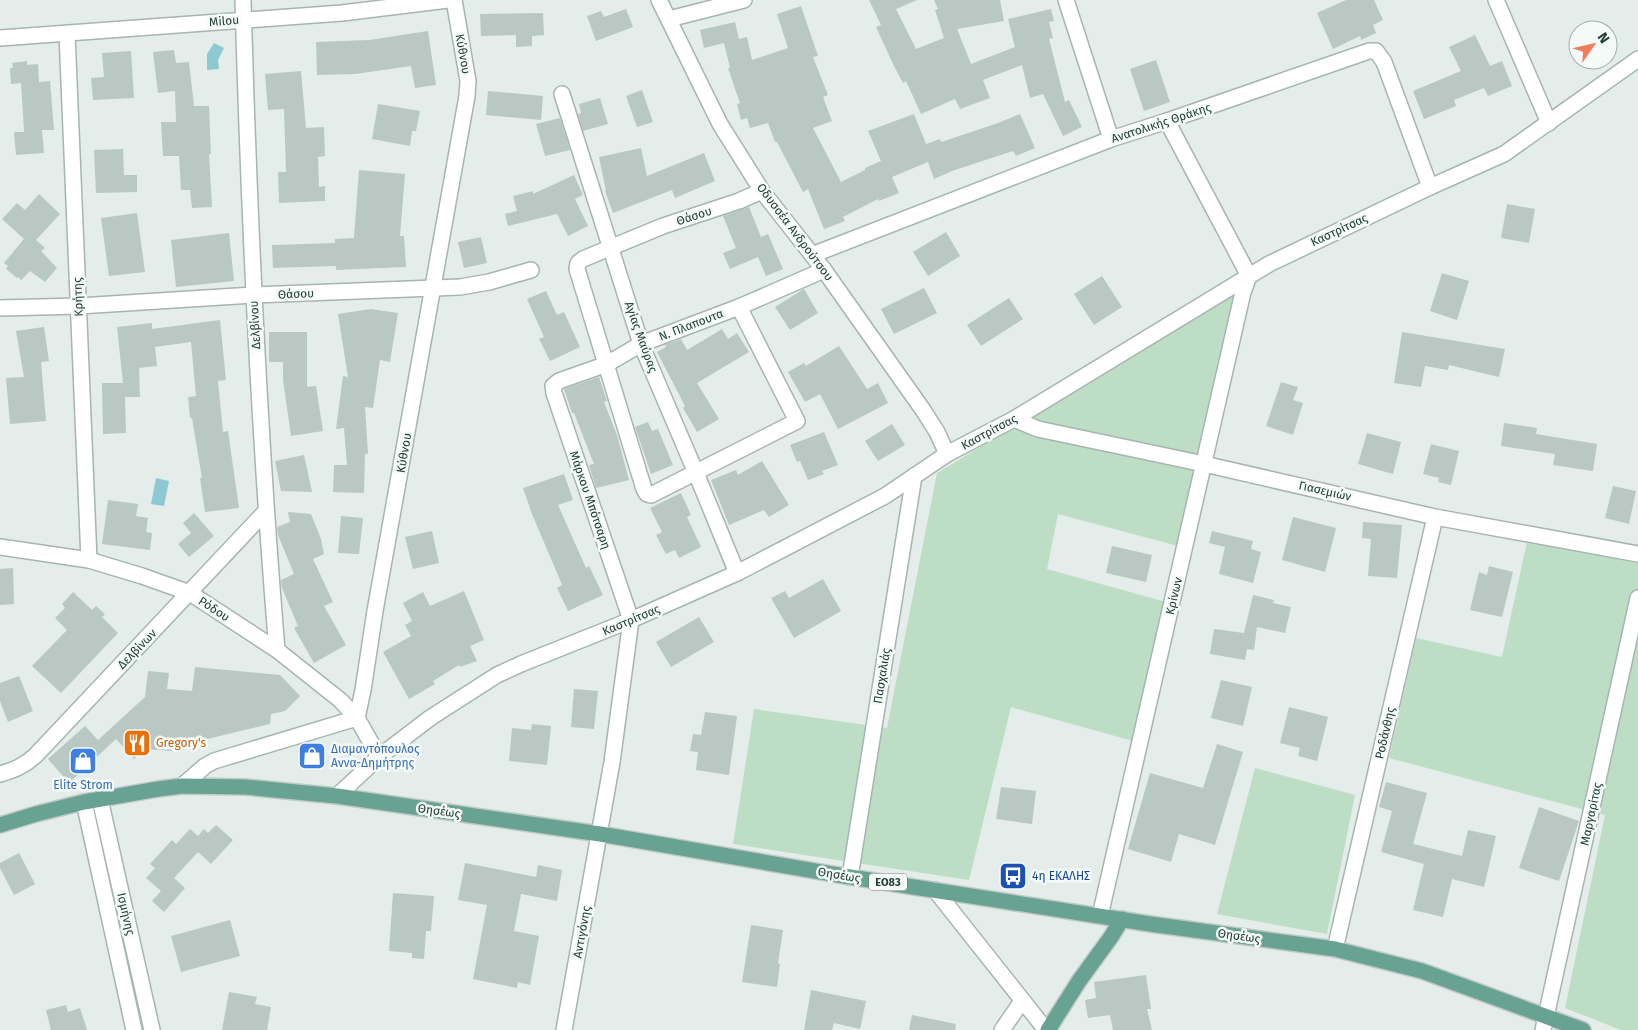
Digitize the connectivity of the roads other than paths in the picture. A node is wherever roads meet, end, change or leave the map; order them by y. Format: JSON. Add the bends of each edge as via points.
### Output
{"nodes":[{"id":1,"x":243,"y":0,"type":"edge"},
{"id":2,"x":448,"y":0,"type":"edge"},
{"id":3,"x":454,"y":0,"type":"edge"},
{"id":4,"x":659,"y":0,"type":"edge"},
{"id":5,"x":744,"y":0,"type":"edge"},
{"id":6,"x":1066,"y":0,"type":"edge"},
{"id":7,"x":1496,"y":0,"type":"edge"},
{"id":8,"x":243,"y":19,"type":"junction"},
{"id":9,"x":669,"y":19,"type":"junction"},
{"id":10,"x":67,"y":34,"type":"junction"},
{"id":11,"x":0,"y":38,"type":"edge"},
{"id":12,"x":1638,"y":59,"type":"edge"},
{"id":13,"x":1620,"y":72,"type":"junction"},
{"id":14,"x":1638,"y":75,"type":"edge"},
{"id":15,"x":562,"y":94,"type":"dead end"},
{"id":16,"x":1167,"y":122,"type":"junction"},
{"id":17,"x":1549,"y":123,"type":"junction"},
{"id":18,"x":1111,"y":139,"type":"junction"},
{"id":19,"x":1430,"y":187,"type":"junction"},
{"id":20,"x":762,"y":191,"type":"junction"},
{"id":21,"x":612,"y":248,"type":"junction"},
{"id":22,"x":812,"y":254,"type":"junction"},
{"id":23,"x":531,"y":270,"type":"dead end"},
{"id":24,"x":824,"y":270,"type":"junction"},
{"id":25,"x":1249,"y":276,"type":"junction"},
{"id":26,"x":433,"y":288,"type":"junction"},
{"id":27,"x":253,"y":295,"type":"junction"},
{"id":28,"x":78,"y":306,"type":"junction"},
{"id":29,"x":739,"y":307,"type":"junction"},
{"id":30,"x":0,"y":308,"type":"edge"},
{"id":31,"x":641,"y":344,"type":"junction"},
{"id":32,"x":607,"y":364,"type":"junction"},
{"id":33,"x":560,"y":381,"type":"joint"},
{"id":34,"x":1014,"y":419,"type":"junction"},
{"id":35,"x":947,"y":454,"type":"junction"},
{"id":36,"x":1204,"y":464,"type":"junction"},
{"id":37,"x":696,"y":473,"type":"junction"},
{"id":38,"x":914,"y":476,"type":"junction"},
{"id":39,"x":265,"y":512,"type":"junction"},
{"id":40,"x":1436,"y":517,"type":"junction"},
{"id":41,"x":0,"y":547,"type":"edge"},
{"id":42,"x":1638,"y":554,"type":"edge"},
{"id":43,"x":88,"y":560,"type":"junction"},
{"id":44,"x":736,"y":573,"type":"junction"},
{"id":45,"x":190,"y":593,"type":"junction"},
{"id":46,"x":1638,"y":598,"type":"edge"},
{"id":47,"x":631,"y":620,"type":"junction"},
{"id":48,"x":277,"y":650,"type":"junction"},
{"id":49,"x":357,"y":718,"type":"junction"},
{"id":50,"x":379,"y":757,"type":"junction"},
{"id":51,"x":0,"y":774,"type":"edge"},
{"id":52,"x":182,"y":786,"type":"junction"},
{"id":53,"x":337,"y":796,"type":"junction"},
{"id":54,"x":100,"y":799,"type":"junction"},
{"id":55,"x":84,"y":802,"type":"junction"},
{"id":56,"x":0,"y":825,"type":"edge"},
{"id":57,"x":600,"y":834,"type":"junction"},
{"id":58,"x":850,"y":877,"type":"junction"},
{"id":59,"x":934,"y":890,"type":"junction"},
{"id":60,"x":1100,"y":916,"type":"junction"},
{"id":61,"x":1122,"y":919,"type":"junction"},
{"id":62,"x":1335,"y":949,"type":"junction"},
{"id":63,"x":1022,"y":1001,"type":"junction"},
{"id":64,"x":1545,"y":1023,"type":"edge"},
{"id":65,"x":134,"y":1030,"type":"edge"},
{"id":66,"x":152,"y":1030,"type":"edge"},
{"id":67,"x":564,"y":1030,"type":"edge"},
{"id":68,"x":1002,"y":1030,"type":"edge"},
{"id":69,"x":1047,"y":1030,"type":"edge"},
{"id":70,"x":1583,"y":1030,"type":"edge"}],
"edges":[{"from":1,"to":8,"type":"street","name":"Δελβίνου"},
{"from":2,"to":8,"type":"street","name":"Milou","via":[[342,13]]},
{"from":3,"to":26,"type":"street","name":"Κύθνου","via":[[468,81],[467,96]]},
{"from":4,"to":9,"type":"street","name":"Οδυσσέα Ανδρούτσου"},
{"from":5,"to":9,"type":"street"},
{"from":6,"to":18,"type":"street"},
{"from":7,"to":17,"type":"street"},
{"from":8,"to":10,"type":"street","name":"Milou"},
{"from":8,"to":27,"type":"street","name":"Δελβίνου"},
{"from":9,"to":20,"type":"street","name":"Οδυσσέα Ανδρούτσου","via":[[720,124]]},
{"from":10,"to":11,"type":"street","name":"Milou"},
{"from":10,"to":28,"type":"street","name":"Κρήτης"},
{"from":12,"to":13,"type":"street","name":"Καστρίτσας"},
{"from":13,"to":14,"type":"street"},
{"from":13,"to":17,"type":"street","name":"Καστρίτσας"},
{"from":15,"to":21,"type":"street","name":"Αγίας Μαύρας"},
{"from":16,"to":18,"type":"street","name":"Ανατολικής Θράκης"},
{"from":16,"to":19,"type":"street","name":"Ανατολικής Θράκης","via":[[1376,51],[1384,62]]},
{"from":16,"to":25,"type":"street"},
{"from":17,"to":19,"type":"street","name":"Καστρίτσας","via":[[1504,154]]},
{"from":18,"to":22,"type":"street","name":"Ανατολικής Θράκης"},
{"from":19,"to":25,"type":"street","name":"Καστρίτσας"},
{"from":20,"to":21,"type":"street","name":"Θάσου","via":[[662,226]]},
{"from":20,"to":22,"type":"street","name":"Οδυσσέα Ανδρούτσου"},
{"from":21,"to":31,"type":"street","name":"Αγίας Μαύρας"},
{"from":21,"to":32,"type":"street","name":"Θάσου","via":[[583,259],[577,269]]},
{"from":22,"to":24,"type":"street","name":"Οδυσσέα Ανδρούτσου"},
{"from":23,"to":26,"type":"street","name":"Θάσου","via":[[489,282]]},
{"from":24,"to":29,"type":"street","name":"Ν. Πλαπουτα"},
{"from":24,"to":35,"type":"street","name":"Οδυσσέα Ανδρούτσου","via":[[923,410]]},
{"from":25,"to":34,"type":"street","name":"Καστρίτσας"},
{"from":25,"to":36,"type":"street","name":"Κρίνων"},
{"from":26,"to":27,"type":"street","name":"Θάσου"},
{"from":26,"to":49,"type":"street","name":"Κύθνου"},
{"from":27,"to":28,"type":"street","name":"Θάσου"},
{"from":27,"to":39,"type":"street","name":"Δελβίνου"},
{"from":28,"to":30,"type":"street","name":"Θάσου"},
{"from":28,"to":43,"type":"street","name":"Κρήτης"},
{"from":29,"to":31,"type":"street","name":"Ν. Πλαπουτα"},
{"from":29,"to":37,"type":"street","via":[[797,421]]},
{"from":31,"to":32,"type":"street","name":"Ν. Πλαπουτα"},
{"from":31,"to":37,"type":"street","name":"Αγίας Μαύρας"},
{"from":32,"to":33,"type":"street","name":"Ν. Πλαπουτα"},
{"from":32,"to":37,"type":"street","via":[[647,494],[652,496]]},
{"from":33,"to":47,"type":"street","name":"Μάρκου Μπότσαρη","via":[[553,386],[554,393]]},
{"from":34,"to":35,"type":"street","name":"Καστρίτσας"},
{"from":34,"to":36,"type":"street","name":"Γιασεμιών","via":[[1038,429]]},
{"from":35,"to":38,"type":"street","name":"Καστρίτσας"},
{"from":36,"to":40,"type":"street","name":"Γιασεμιών"},
{"from":36,"to":60,"type":"street","name":"Κρίνων"},
{"from":37,"to":44,"type":"street","name":"Αγίας Μαύρας"},
{"from":38,"to":44,"type":"street","name":"Καστρίτσας","via":[[885,496]]},
{"from":38,"to":58,"type":"street","name":"Πασχαλιάς"},
{"from":39,"to":45,"type":"street","name":"Δελβίνων"},
{"from":39,"to":48,"type":"street","name":"Δελβίνου"},
{"from":40,"to":42,"type":"street","name":"Γιασεμιών"},
{"from":40,"to":62,"type":"street","name":"Ροδάνθης"},
{"from":41,"to":43,"type":"street","name":"Ρόδου"},
{"from":43,"to":45,"type":"street","name":"Ρόδου"},
{"from":44,"to":47,"type":"street","name":"Καστρίτσας"},
{"from":45,"to":48,"type":"street","name":"Ρόδου"},
{"from":45,"to":51,"type":"street","name":"Δελβίνων","via":[[27,764]]},
{"from":46,"to":64,"type":"street","name":"Μαργαρίτας"},
{"from":47,"to":50,"type":"street","name":"Καστρίτσας","via":[[497,675],[430,718]]},
{"from":47,"to":57,"type":"street","name":"Αντιγόνης"},
{"from":48,"to":49,"type":"street","name":"Ρόδου","via":[[340,700]]},
{"from":49,"to":50,"type":"street","name":"Ρόδου"},
{"from":49,"to":52,"type":"street","via":[[214,761]]},
{"from":50,"to":53,"type":"street","name":"Καστρίτσας"},
{"from":52,"to":53,"type":"main road","name":"Θησέως","number":"ΕΟ83","via":[[245,787]]},
{"from":52,"to":54,"type":"main road","name":"Θησέως","number":"ΕΟ83"},
{"from":53,"to":57,"type":"main road","name":"Θησέως","number":"ΕΟ83"},
{"from":54,"to":55,"type":"main road","name":"Θησέως","number":"ΕΟ83"},
{"from":54,"to":66,"type":"street","name":"Ισμήνης"},
{"from":55,"to":56,"type":"main road","number":"ΕΟ83"},
{"from":55,"to":65,"type":"street","name":"Ισμήνης"},
{"from":57,"to":58,"type":"main road","name":"Θησέως","number":"ΕΟ83"},
{"from":57,"to":67,"type":"street","name":"Αντιγόνης"},
{"from":58,"to":59,"type":"main road","name":"Θησέως","number":"ΕΟ83"},
{"from":59,"to":60,"type":"main road","name":"Θησέως","number":"ΕΟ83"},
{"from":59,"to":63,"type":"street"},
{"from":60,"to":61,"type":"main road","name":"Θησέως","number":"ΕΟ83"},
{"from":61,"to":62,"type":"main road","name":"Θησέως","number":"ΕΟ83"},
{"from":61,"to":69,"type":"main road"},
{"from":62,"to":64,"type":"main road","name":"Θησέως","number":"ΕΟ83","via":[[1422,971]]},
{"from":63,"to":68,"type":"street"},
{"from":63,"to":69,"type":"street"},
{"from":64,"to":70,"type":"main road","name":"Θησέως","number":"ΕΟ83"}]}
